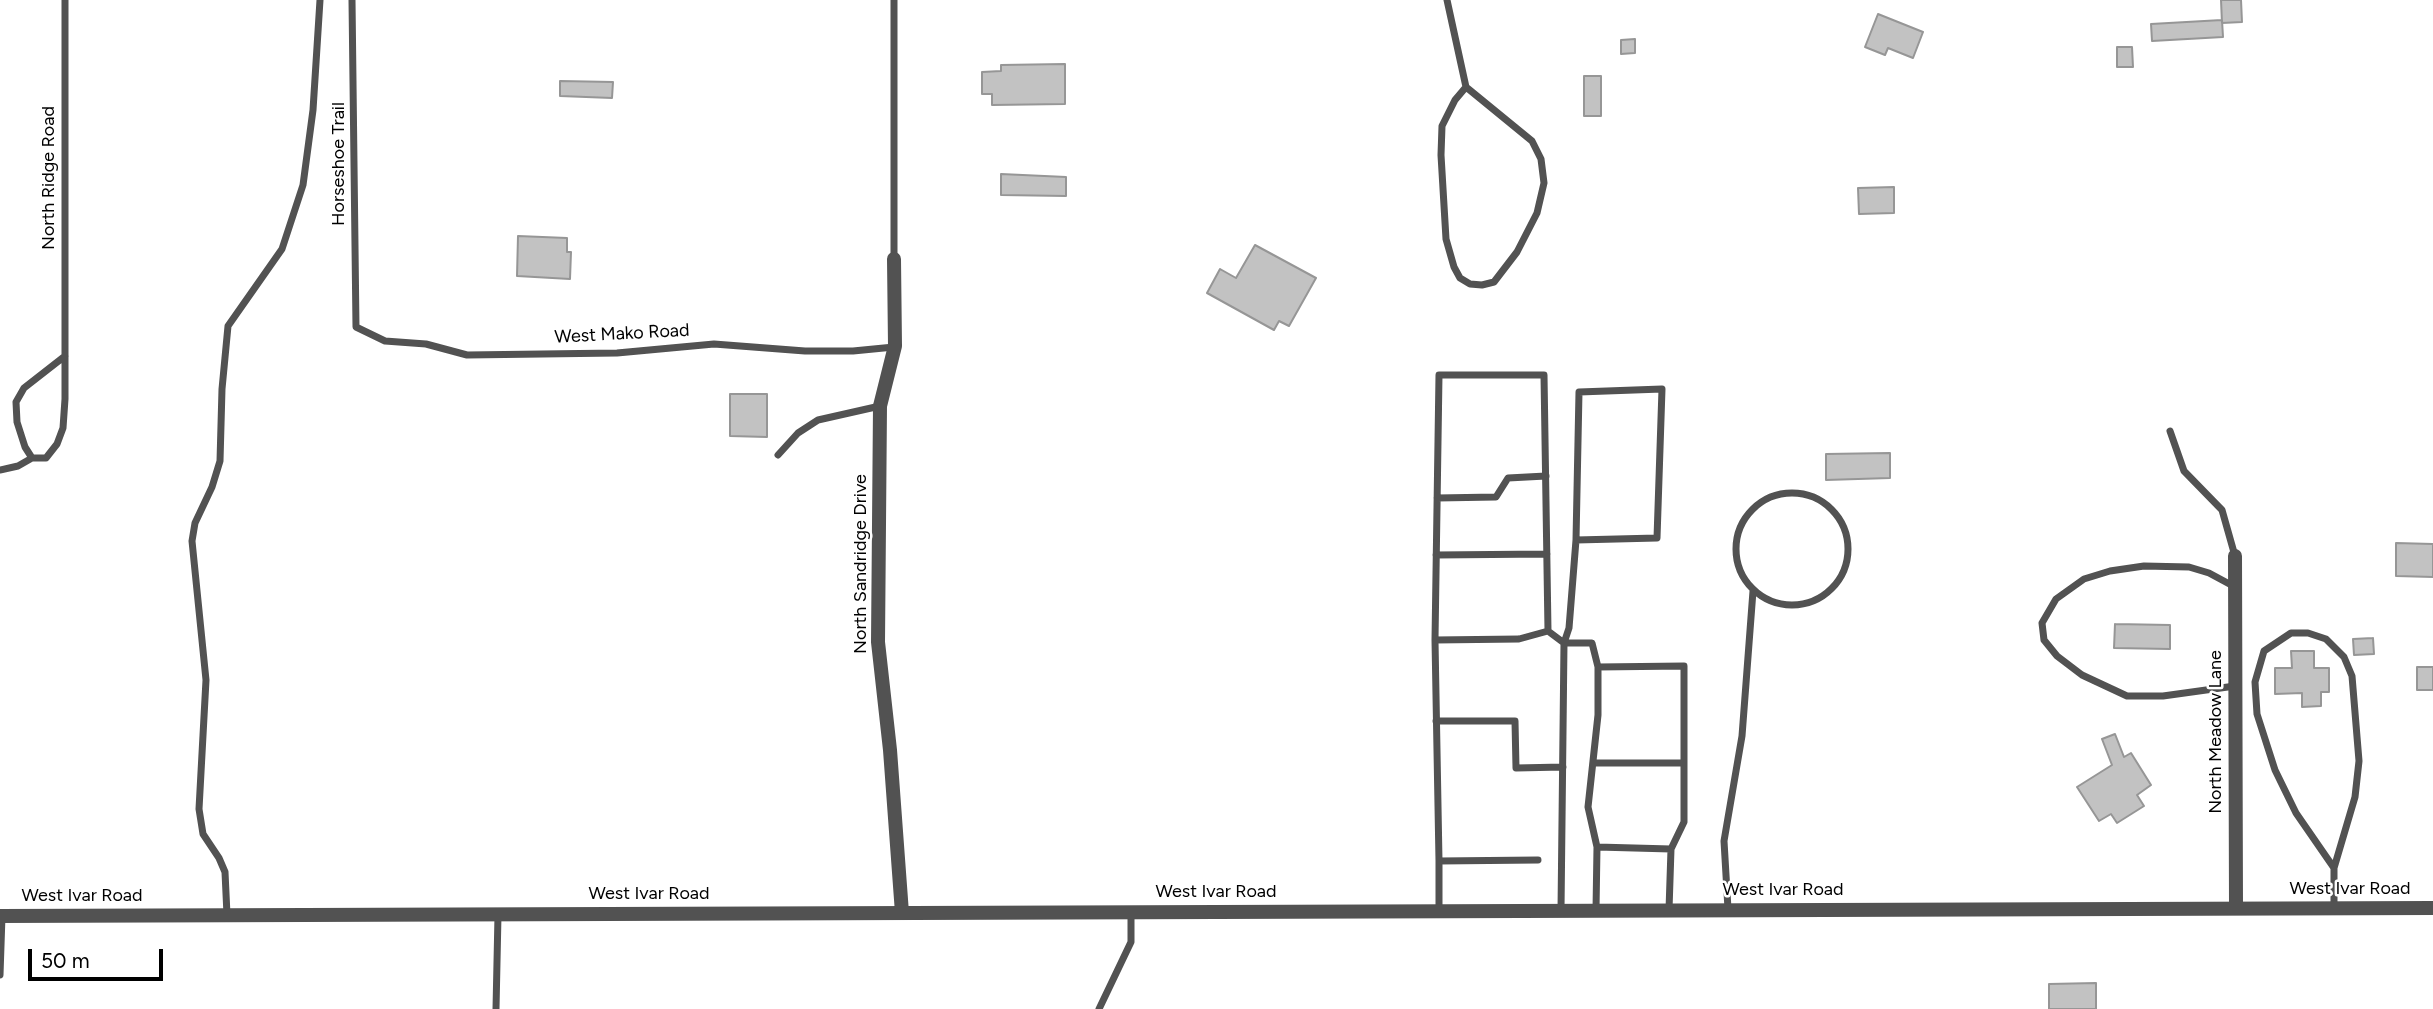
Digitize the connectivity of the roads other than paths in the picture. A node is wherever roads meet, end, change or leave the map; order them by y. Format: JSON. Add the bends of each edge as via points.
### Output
{"nodes":[{"id":1,"x":65,"y":0,"type":"edge"},
{"id":2,"x":320,"y":0,"type":"edge"},
{"id":3,"x":352,"y":0,"type":"edge"},
{"id":4,"x":1447,"y":0,"type":"edge"},
{"id":5,"x":894,"y":4,"type":"edge"},
{"id":6,"x":1466,"y":88,"type":"junction"},
{"id":7,"x":894,"y":259,"type":"joint"},
{"id":8,"x":356,"y":327,"type":"joint"},
{"id":9,"x":895,"y":346,"type":"junction"},
{"id":10,"x":65,"y":356,"type":"junction"},
{"id":11,"x":880,"y":406,"type":"junction"},
{"id":12,"x":2170,"y":430,"type":"dead end"},
{"id":13,"x":778,"y":455,"type":"dead end"},
{"id":14,"x":32,"y":458,"type":"junction"},
{"id":15,"x":0,"y":470,"type":"edge"},
{"id":16,"x":1546,"y":475,"type":"junction"},
{"id":17,"x":1437,"y":498,"type":"junction"},
{"id":18,"x":1576,"y":540,"type":"junction"},
{"id":19,"x":1547,"y":554,"type":"junction"},
{"id":20,"x":1436,"y":555,"type":"junction"},
{"id":21,"x":2235,"y":556,"type":"joint"},
{"id":22,"x":2235,"y":587,"type":"junction"},
{"id":23,"x":1753,"y":591,"type":"junction"},
{"id":24,"x":1548,"y":631,"type":"junction"},
{"id":25,"x":1435,"y":640,"type":"junction"},
{"id":26,"x":1564,"y":643,"type":"junction"},
{"id":27,"x":1598,"y":667,"type":"junction"},
{"id":28,"x":2236,"y":686,"type":"junction"},
{"id":29,"x":1436,"y":721,"type":"junction"},
{"id":30,"x":1593,"y":763,"type":"junction"},
{"id":31,"x":1684,"y":763,"type":"junction"},
{"id":32,"x":1563,"y":767,"type":"junction"},
{"id":33,"x":1597,"y":847,"type":"junction"},
{"id":34,"x":1671,"y":849,"type":"junction"},
{"id":35,"x":1538,"y":860,"type":"dead end"},
{"id":36,"x":1439,"y":861,"type":"junction"},
{"id":37,"x":2334,"y":868,"type":"junction"},
{"id":38,"x":2236,"y":908,"type":"junction"},
{"id":39,"x":2334,"y":908,"type":"junction"},
{"id":40,"x":2433,"y":908,"type":"edge"},
{"id":41,"x":1728,"y":909,"type":"junction"},
{"id":42,"x":1561,"y":910,"type":"junction"},
{"id":43,"x":1596,"y":910,"type":"junction"},
{"id":44,"x":1670,"y":910,"type":"junction"},
{"id":45,"x":1440,"y":911,"type":"junction"},
{"id":46,"x":1131,"y":912,"type":"junction"},
{"id":47,"x":902,"y":913,"type":"junction"},
{"id":48,"x":498,"y":914,"type":"junction"},
{"id":49,"x":227,"y":915,"type":"junction"},
{"id":50,"x":1,"y":916,"type":"edge"},
{"id":51,"x":0,"y":975,"type":"edge"},
{"id":52,"x":496,"y":1009,"type":"edge"},
{"id":53,"x":1099,"y":1009,"type":"edge"}],
"edges":[{"from":1,"to":10,"type":"lane","name":"North Ridge Road"},
{"from":2,"to":49,"type":"lane","via":[[303,185],[282,249],[228,326],[220,461],[192,541],[206,680],[199,809],[203,834],[225,872]]},
{"from":3,"to":8,"type":"lane","name":"Horseshoe Trail"},
{"from":4,"to":6,"type":"lane"},
{"from":5,"to":7,"type":"lane"},
{"from":6,"to":6,"type":"lane","via":[[1442,126],[1446,239],[1460,278],[1482,285],[1494,282],[1517,252],[1537,213],[1544,183],[1541,159],[1532,141]]},
{"from":7,"to":9,"type":"street","name":"North Sandridge Drive"},
{"from":8,"to":9,"type":"lane","name":"West Mako Road","via":[[385,341],[426,344],[467,355],[617,353],[714,344],[805,351]]},
{"from":9,"to":11,"type":"street","name":"North Sandridge Drive"},
{"from":10,"to":14,"type":"lane","name":"North Ridge Road","via":[[63,428],[46,458]]},
{"from":10,"to":14,"type":"lane","via":[[24,388],[16,402],[17,422]]},
{"from":11,"to":13,"type":"lane","via":[[818,419]]},
{"from":11,"to":47,"type":"street","name":"North Sandridge Drive","via":[[878,642]]},
{"from":12,"to":21,"type":"lane","via":[[2185,471],[2222,510]]},
{"from":14,"to":15,"type":"lane"},
{"from":16,"to":17,"type":"lane","via":[[1508,478],[1496,497]]},
{"from":16,"to":17,"type":"lane","via":[[1544,375],[1439,374]]},
{"from":16,"to":19,"type":"lane"},
{"from":17,"to":20,"type":"lane"},
{"from":18,"to":18,"type":"lane","via":[[1657,538],[1662,389],[1579,392]]},
{"from":18,"to":26,"type":"lane"},
{"from":19,"to":20,"type":"lane"},
{"from":19,"to":24,"type":"lane"},
{"from":20,"to":25,"type":"lane"},
{"from":21,"to":22,"type":"street","name":"North Meadow Lane"},
{"from":22,"to":28,"type":"street","name":"North Meadow Lane"},
{"from":22,"to":28,"type":"lane","via":[[2189,567],[2110,571],[2084,579],[2056,599],[2042,622],[2044,639],[2057,656],[2082,675],[2127,696]]},
{"from":23,"to":23,"type":"lane","via":[[1739,566],[1736,548],[1748,515],[1777,495],[1795,493],[1828,505],[1841,520],[1849,557],[1831,590],[1815,601],[1796,605],[1777,603]]},
{"from":23,"to":41,"type":"lane","via":[[1742,736],[1724,841]]},
{"from":24,"to":25,"type":"lane","via":[[1520,639]]},
{"from":24,"to":26,"type":"lane"},
{"from":25,"to":29,"type":"lane"},
{"from":26,"to":27,"type":"lane","via":[[1592,643]]},
{"from":26,"to":32,"type":"lane"},
{"from":27,"to":30,"type":"lane"},
{"from":27,"to":31,"type":"lane","via":[[1684,666]]},
{"from":28,"to":38,"type":"street","name":"North Meadow Lane"},
{"from":29,"to":32,"type":"lane","via":[[1515,721],[1517,768]]},
{"from":29,"to":36,"type":"lane"},
{"from":30,"to":31,"type":"lane"},
{"from":30,"to":33,"type":"lane","via":[[1588,807]]},
{"from":31,"to":34,"type":"lane","via":[[1684,822]]},
{"from":32,"to":42,"type":"lane"},
{"from":33,"to":34,"type":"lane"},
{"from":33,"to":43,"type":"lane"},
{"from":34,"to":44,"type":"lane"},
{"from":35,"to":36,"type":"lane"},
{"from":36,"to":45,"type":"lane"},
{"from":37,"to":37,"type":"lane","via":[[2296,813],[2275,770],[2257,714],[2255,682],[2264,651],[2291,633],[2326,639],[2344,657],[2352,676],[2358,773]]},
{"from":37,"to":39,"type":"lane"},
{"from":38,"to":39,"type":"street","name":"West Ivar Road"},
{"from":38,"to":41,"type":"street","name":"West Ivar Road"},
{"from":39,"to":40,"type":"street","name":"West Ivar Road"},
{"from":41,"to":44,"type":"street","name":"West Ivar Road"},
{"from":42,"to":43,"type":"street","name":"West Ivar Road"},
{"from":42,"to":45,"type":"street","name":"West Ivar Road"},
{"from":43,"to":44,"type":"street","name":"West Ivar Road"},
{"from":45,"to":46,"type":"street","name":"West Ivar Road"},
{"from":46,"to":47,"type":"street","name":"West Ivar Road"},
{"from":46,"to":53,"type":"lane","via":[[1131,942]]},
{"from":47,"to":48,"type":"street","name":"West Ivar Road"},
{"from":48,"to":49,"type":"street","name":"West Ivar Road"},
{"from":48,"to":52,"type":"lane"},
{"from":49,"to":50,"type":"street","name":"West Ivar Road"},
{"from":50,"to":51,"type":"lane"}]}
